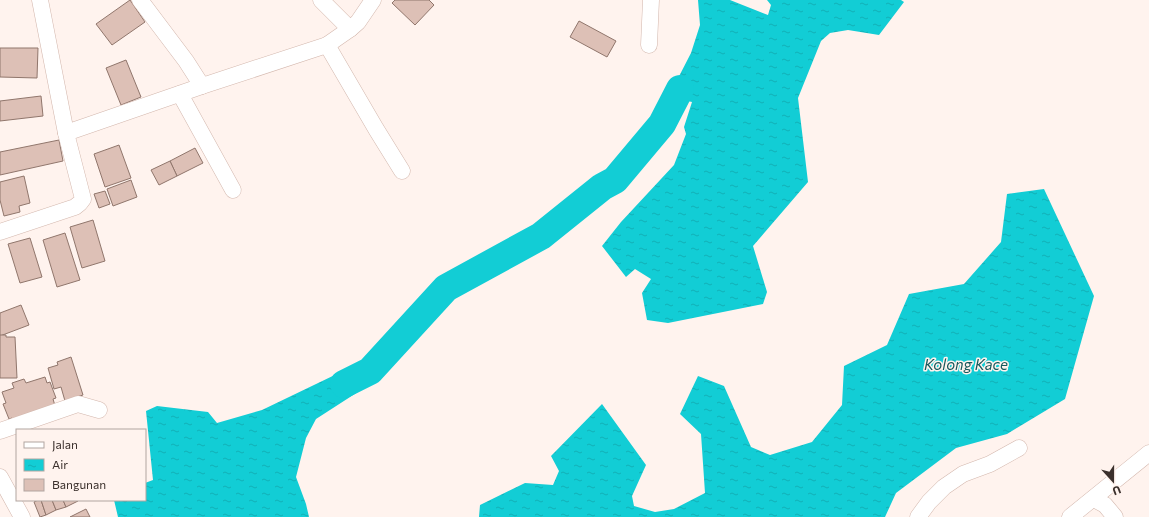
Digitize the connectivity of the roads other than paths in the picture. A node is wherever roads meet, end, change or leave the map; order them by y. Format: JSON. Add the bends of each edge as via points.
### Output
{"nodes":[{"id":1,"x":40,"y":0,"type":"edge"},
{"id":2,"x":140,"y":0,"type":"edge"},
{"id":3,"x":321,"y":0,"type":"edge"},
{"id":4,"x":373,"y":0,"type":"edge"},
{"id":5,"x":651,"y":0,"type":"edge"},
{"id":6,"x":350,"y":29,"type":"junction"},
{"id":7,"x":327,"y":45,"type":"junction"},
{"id":8,"x":649,"y":45,"type":"dead end"},
{"id":9,"x":202,"y":86,"type":"junction"},
{"id":10,"x":180,"y":94,"type":"junction"},
{"id":11,"x":66,"y":133,"type":"junction"},
{"id":12,"x":402,"y":170,"type":"dead end"},
{"id":13,"x":234,"y":190,"type":"dead end"},
{"id":14,"x":0,"y":232,"type":"edge"},
{"id":15,"x":99,"y":410,"type":"dead end"},
{"id":16,"x":0,"y":431,"type":"edge"},
{"id":17,"x":1019,"y":448,"type":"dead end"},
{"id":18,"x":1149,"y":453,"type":"edge"},
{"id":19,"x":0,"y":477,"type":"edge"},
{"id":20,"x":1094,"y":499,"type":"junction"},
{"id":21,"x":22,"y":517,"type":"edge"},
{"id":22,"x":918,"y":517,"type":"edge"},
{"id":23,"x":1070,"y":517,"type":"edge"},
{"id":24,"x":1115,"y":517,"type":"edge"}],
"edges":[{"from":1,"to":11,"type":"street"},
{"from":2,"to":9,"type":"street"},
{"from":3,"to":6,"type":"street"},
{"from":4,"to":6,"type":"street"},
{"from":5,"to":8,"type":"street"},
{"from":6,"to":7,"type":"street"},
{"from":7,"to":9,"type":"street"},
{"from":7,"to":12,"type":"street"},
{"from":9,"to":10,"type":"street"},
{"from":10,"to":11,"type":"street"},
{"from":10,"to":13,"type":"street"},
{"from":11,"to":14,"type":"street","via":[[82,199],[80,203]]},
{"from":15,"to":16,"type":"street","via":[[78,404]]},
{"from":17,"to":22,"type":"street","via":[[990,464],[963,474],[944,487]]},
{"from":18,"to":20,"type":"street"},
{"from":19,"to":21,"type":"street"},
{"from":20,"to":23,"type":"street"},
{"from":20,"to":24,"type":"street","via":[[1105,504]]}]}
